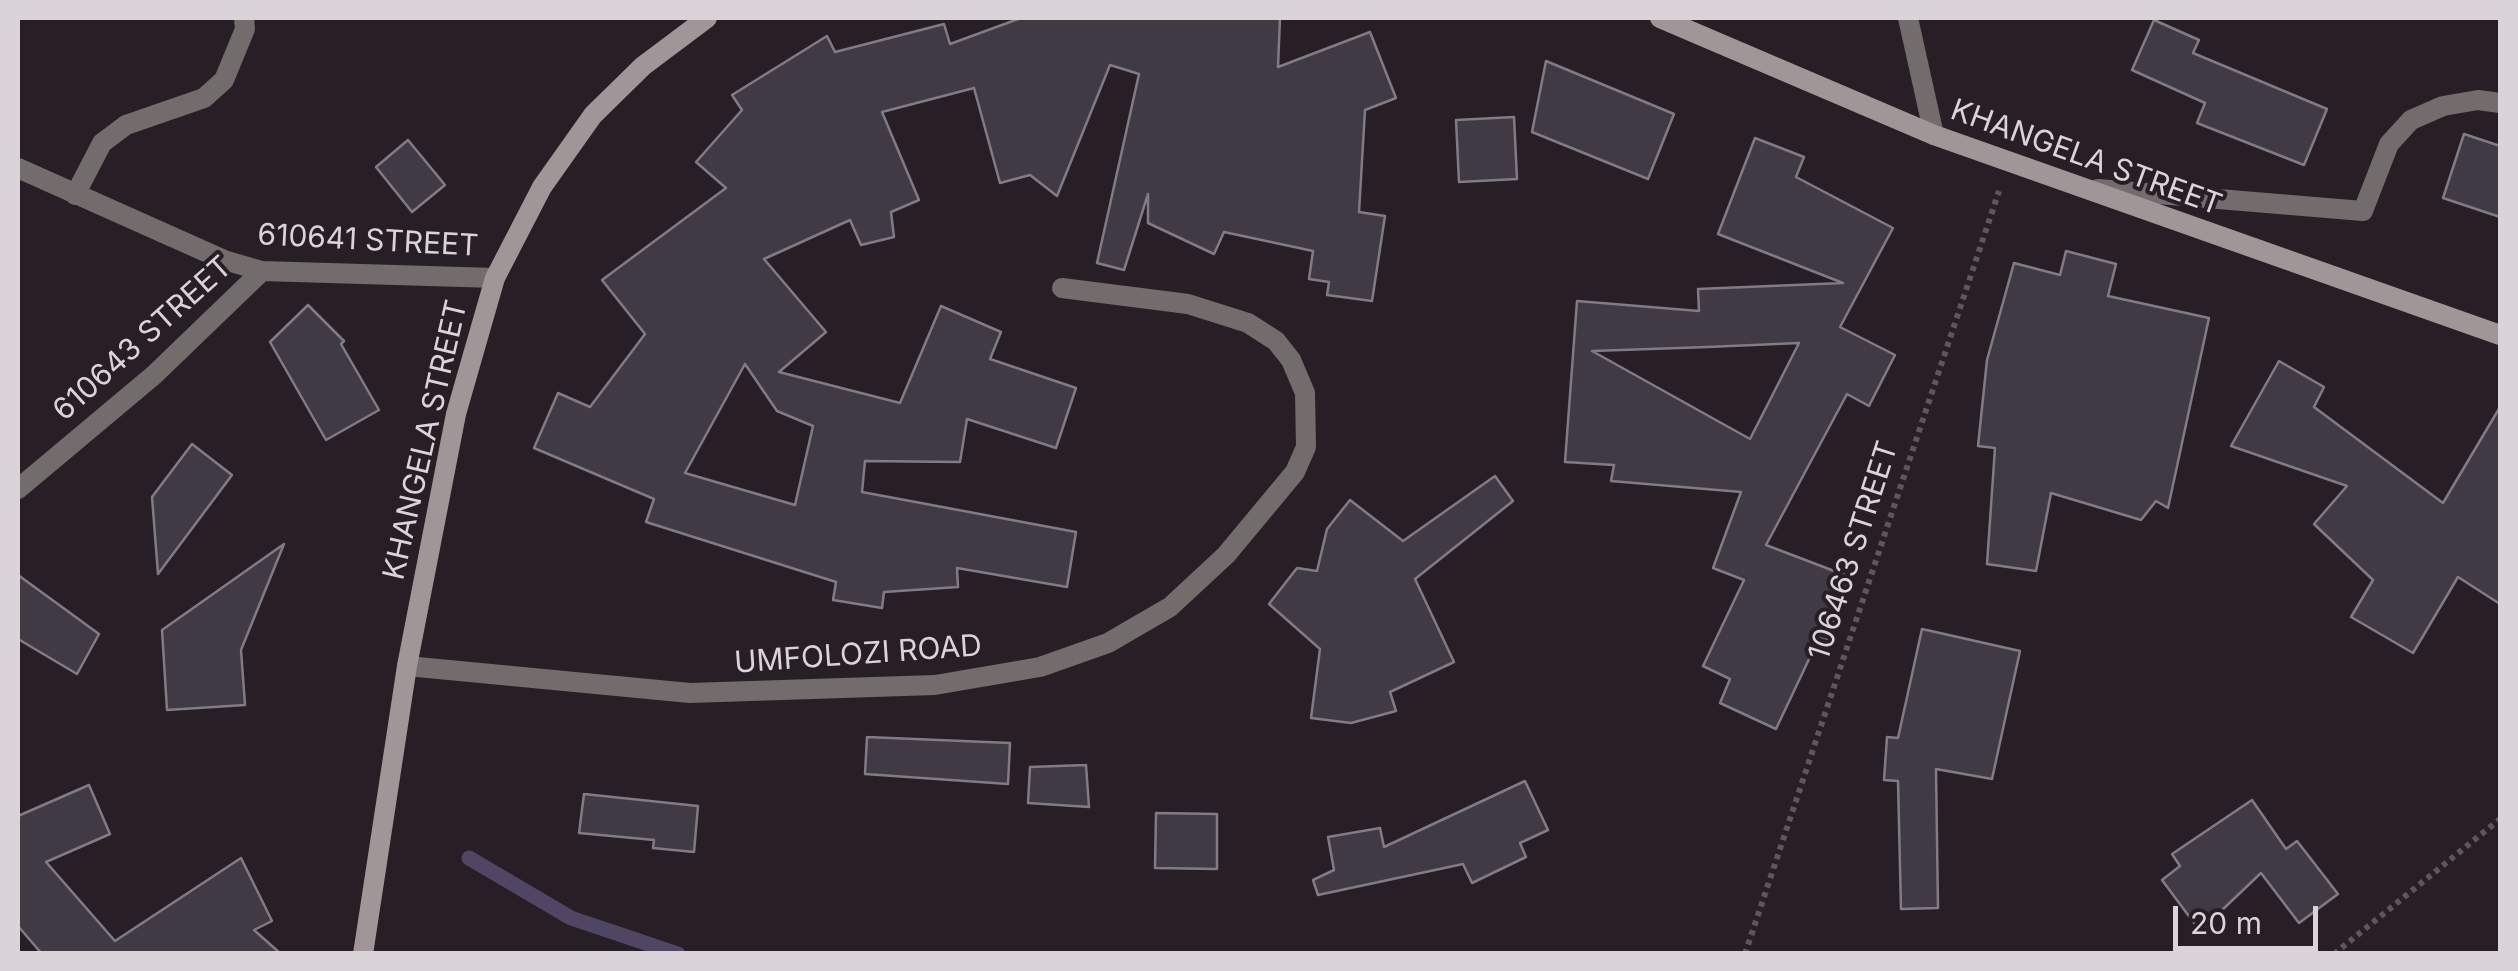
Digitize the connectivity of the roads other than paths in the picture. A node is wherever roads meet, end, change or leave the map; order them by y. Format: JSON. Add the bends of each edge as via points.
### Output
{"nodes":[{"id":1,"x":244,"y":18,"type":"edge"},
{"id":2,"x":707,"y":18,"type":"edge"},
{"id":3,"x":1660,"y":18,"type":"edge"},
{"id":4,"x":1908,"y":18,"type":"edge"},
{"id":5,"x":2500,"y":103,"type":"edge"},
{"id":6,"x":1934,"y":135,"type":"junction"},
{"id":7,"x":18,"y":168,"type":"edge"},
{"id":8,"x":2072,"y":187,"type":"junction"},
{"id":9,"x":75,"y":195,"type":"junction"},
{"id":10,"x":262,"y":271,"type":"junction"},
{"id":11,"x":495,"y":278,"type":"junction"},
{"id":12,"x":1062,"y":288,"type":"dead end"},
{"id":13,"x":2500,"y":334,"type":"edge"},
{"id":14,"x":18,"y":490,"type":"edge"},
{"id":15,"x":407,"y":666,"type":"junction"},
{"id":16,"x":364,"y":954,"type":"edge"}],
"edges":[{"from":1,"to":9,"type":"street","via":[[224,80],[204,98],[126,125],[102,143]]},
{"from":2,"to":11,"type":"street","name":"KHANGELA STREET","via":[[643,66],[593,116],[542,188]]},
{"from":3,"to":6,"type":"street","name":"KHANGELA STREET"},
{"from":4,"to":6,"type":"street"},
{"from":5,"to":8,"type":"street","via":[[2442,106],[2410,120],[2390,144],[2363,211]]},
{"from":6,"to":8,"type":"street","name":"KHANGELA STREET"},
{"from":7,"to":9,"type":"street","name":"610641 STREET"},
{"from":8,"to":13,"type":"street","name":"KHANGELA STREET"},
{"from":9,"to":10,"type":"street","name":"610641 STREET"},
{"from":10,"to":11,"type":"street","name":"610641 STREET"},
{"from":10,"to":14,"type":"street","name":"610643 STREET"},
{"from":11,"to":15,"type":"street","name":"KHANGELA STREET","via":[[456,414]]},
{"from":12,"to":15,"type":"street","name":"UMFOLOZI ROAD","via":[[1188,304],[1248,322],[1284,350],[1305,393],[1306,447],[1295,472],[1226,555],[1154,616],[1108,644],[1040,667],[936,685],[690,694]]},
{"from":15,"to":16,"type":"street","name":"KHANGELA STREET"}]}
